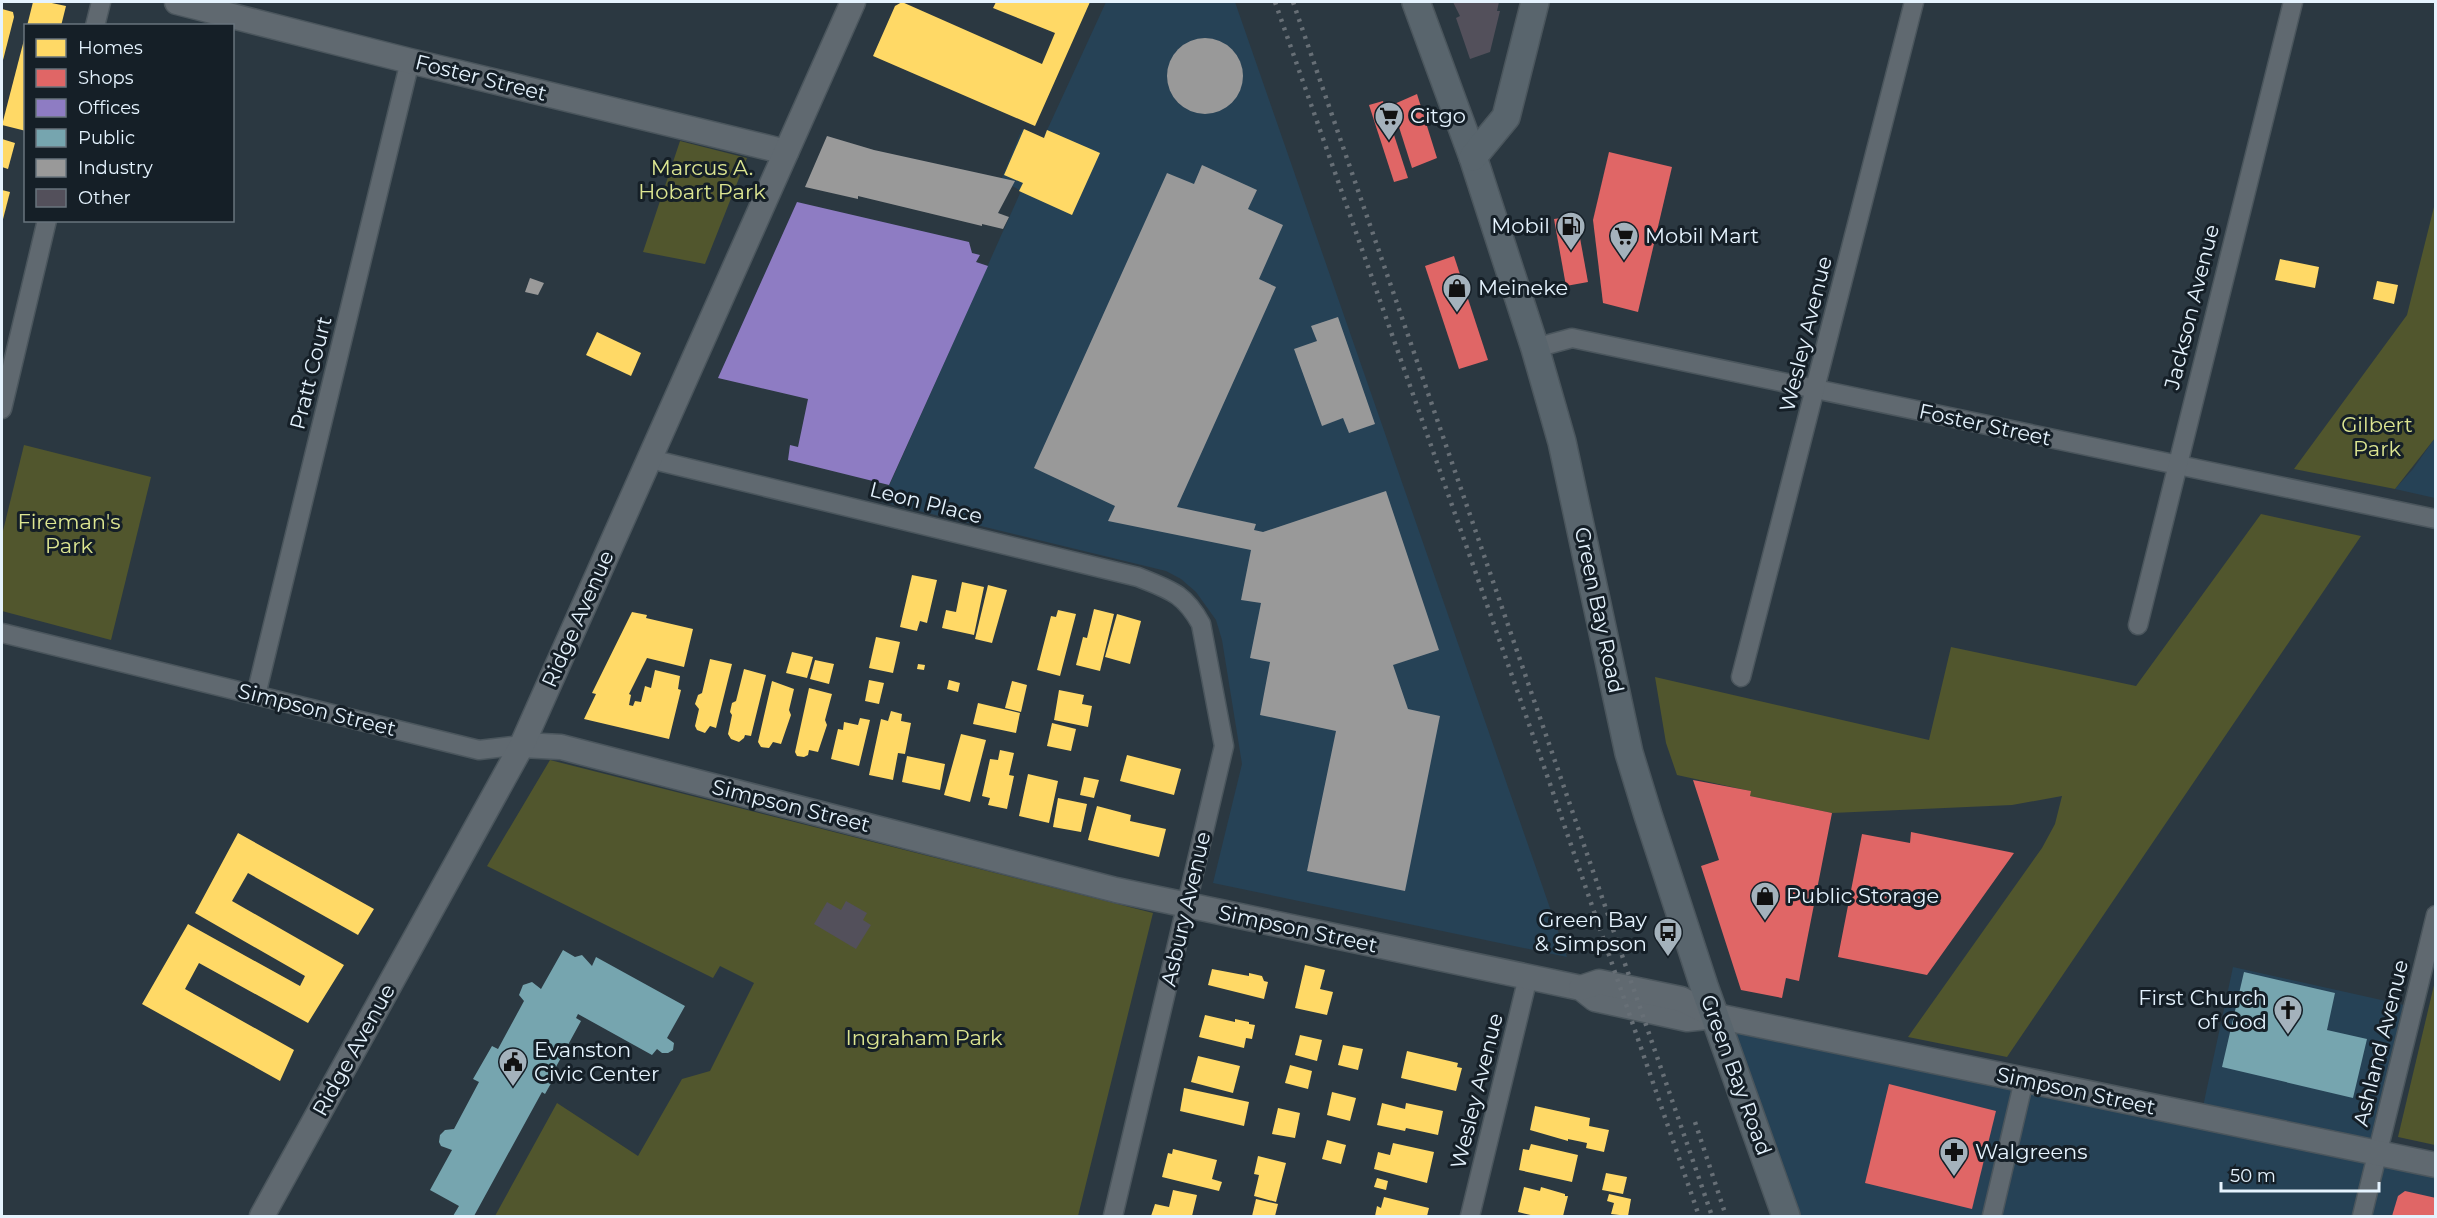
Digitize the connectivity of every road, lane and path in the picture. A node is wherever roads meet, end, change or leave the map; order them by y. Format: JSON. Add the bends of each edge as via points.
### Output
{"nodes":[{"id":1,"x":100,"y":2,"type":"edge"},
{"id":2,"x":177,"y":2,"type":"edge"},
{"id":3,"x":853,"y":2,"type":"edge"},
{"id":4,"x":1416,"y":2,"type":"edge"},
{"id":5,"x":1535,"y":2,"type":"edge"},
{"id":6,"x":1914,"y":2,"type":"edge"},
{"id":7,"x":2293,"y":2,"type":"edge"},
{"id":8,"x":95,"y":24,"type":"edge"},
{"id":9,"x":410,"y":61,"type":"junction"},
{"id":10,"x":786,"y":152,"type":"junction"},
{"id":11,"x":1473,"y":157,"type":"junction"},
{"id":12,"x":46,"y":222,"type":"edge"},
{"id":13,"x":1535,"y":348,"type":"junction"},
{"id":14,"x":5,"y":383,"type":"edge"},
{"id":15,"x":1816,"y":390,"type":"junction"},
{"id":16,"x":2,"y":409,"type":"edge"},
{"id":17,"x":650,"y":459,"type":"junction"},
{"id":18,"x":2176,"y":464,"type":"junction"},
{"id":19,"x":2436,"y":519,"type":"edge"},
{"id":20,"x":1188,"y":603,"type":"joint"},
{"id":21,"x":2138,"y":625,"type":"dead end"},
{"id":22,"x":2,"y":633,"type":"edge"},
{"id":23,"x":1741,"y":677,"type":"dead end"},
{"id":24,"x":256,"y":695,"type":"junction"},
{"id":25,"x":522,"y":746,"type":"junction"},
{"id":26,"x":1187,"y":906,"type":"junction"},
{"id":27,"x":2436,"y":915,"type":"edge"},
{"id":28,"x":1528,"y":977,"type":"junction"},
{"id":29,"x":1716,"y":1016,"type":"junction"},
{"id":30,"x":2024,"y":1080,"type":"junction"},
{"id":31,"x":2378,"y":1154,"type":"junction"},
{"id":32,"x":2436,"y":1165,"type":"edge"},
{"id":33,"x":262,"y":1216,"type":"edge"},
{"id":34,"x":1113,"y":1216,"type":"edge"},
{"id":35,"x":1470,"y":1216,"type":"edge"},
{"id":36,"x":1786,"y":1216,"type":"edge"},
{"id":37,"x":1992,"y":1216,"type":"edge"},
{"id":38,"x":2362,"y":1216,"type":"edge"}],
"edges":[{"from":1,"to":8,"type":"street"},
{"from":2,"to":9,"type":"street","name":"Foster Street"},
{"from":3,"to":10,"type":"street","name":"Ridge Avenue"},
{"from":4,"to":11,"type":"main road","name":"Green Bay Road"},
{"from":5,"to":11,"type":"main road","via":[[1506,117]]},
{"from":6,"to":15,"type":"street","name":"Wesley Avenue"},
{"from":7,"to":18,"type":"street","name":"Jackson Avenue"},
{"from":9,"to":10,"type":"street","name":"Foster Street"},
{"from":9,"to":24,"type":"street","name":"Pratt Court"},
{"from":10,"to":17,"type":"street","name":"Ridge Avenue"},
{"from":11,"to":13,"type":"main road","name":"Green Bay Road"},
{"from":12,"to":14,"type":"street"},
{"from":13,"to":15,"type":"street","name":"Foster Street","via":[[1572,338]]},
{"from":13,"to":29,"type":"main road","name":"Green Bay Road","via":[[1562,442],[1629,753]]},
{"from":14,"to":16,"type":"street"},
{"from":15,"to":18,"type":"street","name":"Foster Street"},
{"from":15,"to":23,"type":"street","name":"Wesley Avenue"},
{"from":17,"to":20,"type":"street","name":"Leon Place","via":[[1138,577],[1174,592]]},
{"from":17,"to":25,"type":"street","name":"Ridge Avenue"},
{"from":18,"to":19,"type":"street","name":"Foster Street"},
{"from":18,"to":21,"type":"street","name":"Jackson Avenue"},
{"from":20,"to":26,"type":"street","name":"Asbury Avenue","via":[[1201,624],[1224,746]]},
{"from":22,"to":24,"type":"street","name":"Simpson Street"},
{"from":24,"to":25,"type":"street","name":"Simpson Street","via":[[478,750]]},
{"from":25,"to":26,"type":"street","name":"Simpson Street","via":[[561,747]]},
{"from":25,"to":33,"type":"street","name":"Ridge Avenue"},
{"from":26,"to":28,"type":"street","name":"Simpson Street"},
{"from":26,"to":34,"type":"street","name":"Asbury Avenue"},
{"from":27,"to":31,"type":"street","name":"Ashland Avenue"},
{"from":28,"to":29,"type":"street","name":"Simpson Street","via":[[1581,988],[1595,999],[1687,1019]]},
{"from":28,"to":35,"type":"street","name":"Wesley Avenue"},
{"from":29,"to":30,"type":"street","name":"Simpson Street"},
{"from":29,"to":36,"type":"main road","name":"Green Bay Road"},
{"from":30,"to":31,"type":"street","name":"Simpson Street"},
{"from":30,"to":37,"type":"street"},
{"from":31,"to":32,"type":"street","name":"Simpson Street"},
{"from":31,"to":38,"type":"street","name":"Ashland Avenue"}]}
